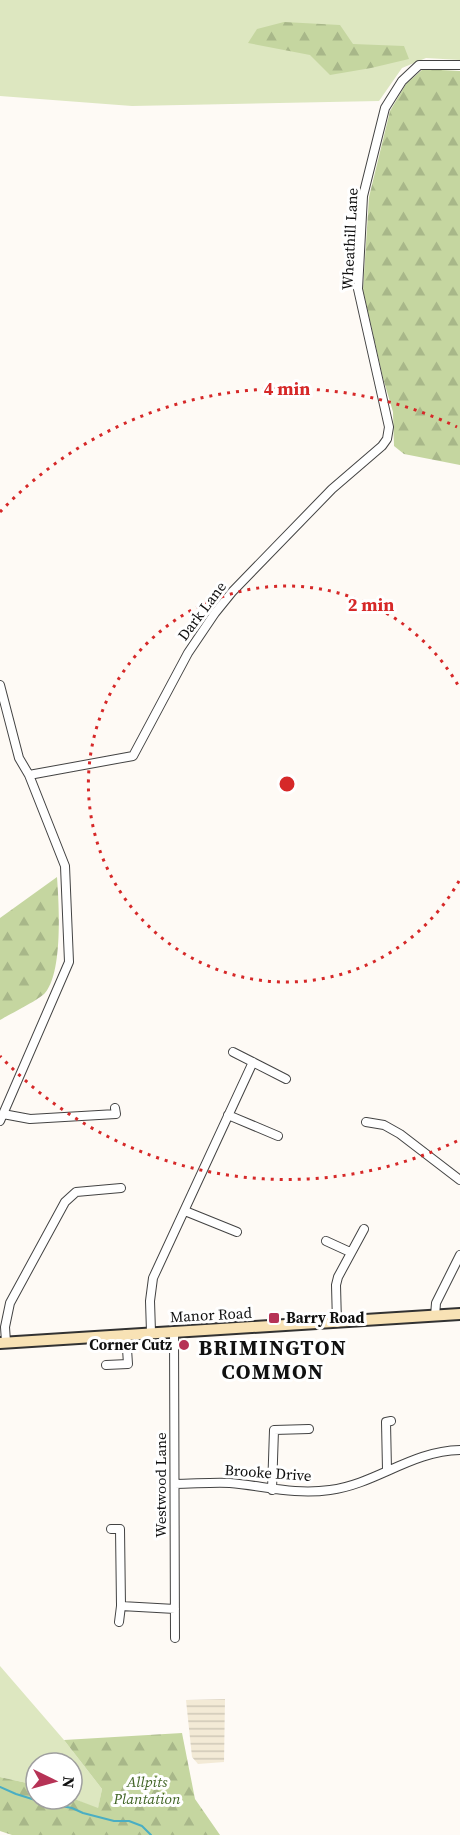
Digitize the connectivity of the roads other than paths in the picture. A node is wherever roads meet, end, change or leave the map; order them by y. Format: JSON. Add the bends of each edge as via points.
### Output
{"nodes":[{"id":1,"x":460,"y":65,"type":"edge"},
{"id":2,"x":389,"y":427,"type":"joint"},
{"id":3,"x":0,"y":685,"type":"edge"},
{"id":4,"x":29,"y":775,"type":"junction"},
{"id":5,"x":233,"y":1052,"type":"dead end"},
{"id":6,"x":253,"y":1062,"type":"junction"},
{"id":7,"x":286,"y":1079,"type":"dead end"},
{"id":8,"x":115,"y":1108,"type":"dead end"},
{"id":9,"x":228,"y":1114,"type":"junction"},
{"id":10,"x":1,"y":1118,"type":"edge"},
{"id":11,"x":366,"y":1122,"type":"dead end"},
{"id":12,"x":278,"y":1136,"type":"dead end"},
{"id":13,"x":460,"y":1180,"type":"edge"},
{"id":14,"x":121,"y":1188,"type":"dead end"},
{"id":15,"x":185,"y":1211,"type":"junction"},
{"id":16,"x":364,"y":1229,"type":"dead end"},
{"id":17,"x":237,"y":1232,"type":"dead end"},
{"id":18,"x":326,"y":1241,"type":"dead end"},
{"id":19,"x":350,"y":1252,"type":"junction"},
{"id":20,"x":460,"y":1255,"type":"edge"},
{"id":21,"x":460,"y":1314,"type":"edge"},
{"id":22,"x":435,"y":1316,"type":"junction"},
{"id":23,"x":337,"y":1323,"type":"junction"},
{"id":24,"x":151,"y":1332,"type":"junction"},
{"id":25,"x":174,"y":1332,"type":"junction"},
{"id":26,"x":126,"y":1335,"type":"junction"},
{"id":27,"x":3,"y":1343,"type":"edge"},
{"id":28,"x":106,"y":1365,"type":"dead end"},
{"id":29,"x":391,"y":1421,"type":"dead end"},
{"id":30,"x":309,"y":1429,"type":"dead end"},
{"id":31,"x":460,"y":1450,"type":"edge"},
{"id":32,"x":387,"y":1470,"type":"junction"},
{"id":33,"x":175,"y":1484,"type":"junction"},
{"id":34,"x":272,"y":1490,"type":"junction"},
{"id":35,"x":111,"y":1529,"type":"dead end"},
{"id":36,"x":120,"y":1606,"type":"junction"},
{"id":37,"x":175,"y":1609,"type":"junction"},
{"id":38,"x":119,"y":1622,"type":"dead end"},
{"id":39,"x":175,"y":1638,"type":"dead end"}],
"edges":[{"from":1,"to":2,"type":"street","name":"Wheathill Lane","via":[[419,65],[402,81],[385,108],[363,196],[358,289]]},
{"from":2,"to":4,"type":"street","name":"Dark Lane","via":[[382,446],[332,489],[215,613],[188,653],[133,756]]},
{"from":3,"to":4,"type":"street","via":[[19,758]]},
{"from":4,"to":10,"type":"street","via":[[65,866],[69,962]]},
{"from":5,"to":6,"type":"street"},
{"from":6,"to":7,"type":"street"},
{"from":6,"to":9,"type":"street"},
{"from":8,"to":10,"type":"street","via":[[116,1114]]},
{"from":9,"to":12,"type":"street"},
{"from":9,"to":15,"type":"street"},
{"from":11,"to":13,"type":"street","via":[[384,1125],[400,1134]]},
{"from":14,"to":27,"type":"street","via":[[76,1192],[65,1202],[10,1303]]},
{"from":15,"to":17,"type":"street"},
{"from":15,"to":24,"type":"street","via":[[153,1278]]},
{"from":16,"to":19,"type":"street"},
{"from":18,"to":19,"type":"street"},
{"from":19,"to":23,"type":"street","via":[[336,1285]]},
{"from":20,"to":22,"type":"street","via":[[438,1299]]},
{"from":21,"to":22,"type":"street","name":"Manor Road"},
{"from":22,"to":23,"type":"street","name":"Manor Road"},
{"from":23,"to":25,"type":"street","name":"Manor Road"},
{"from":24,"to":25,"type":"street","name":"Manor Road"},
{"from":24,"to":26,"type":"street","name":"Manor Road"},
{"from":25,"to":33,"type":"street","name":"Westwood Lane"},
{"from":26,"to":27,"type":"street","name":"Manor Road"},
{"from":26,"to":28,"type":"street","via":[[128,1364]]},
{"from":29,"to":32,"type":"street","via":[[386,1422]]},
{"from":30,"to":34,"type":"street","via":[[274,1430]]},
{"from":31,"to":32,"type":"street","name":"Brooke Drive","via":[[414,1458]]},
{"from":32,"to":34,"type":"street","name":"Brooke Drive","via":[[363,1482],[331,1490]]},
{"from":33,"to":34,"type":"street","name":"Brooke Drive","via":[[230,1483]]},
{"from":33,"to":37,"type":"street","name":"Westwood Lane"},
{"from":35,"to":36,"type":"street","via":[[120,1529]]},
{"from":36,"to":37,"type":"street"},
{"from":36,"to":38,"type":"street"},
{"from":37,"to":39,"type":"street","name":"Westwood Lane"}]}
